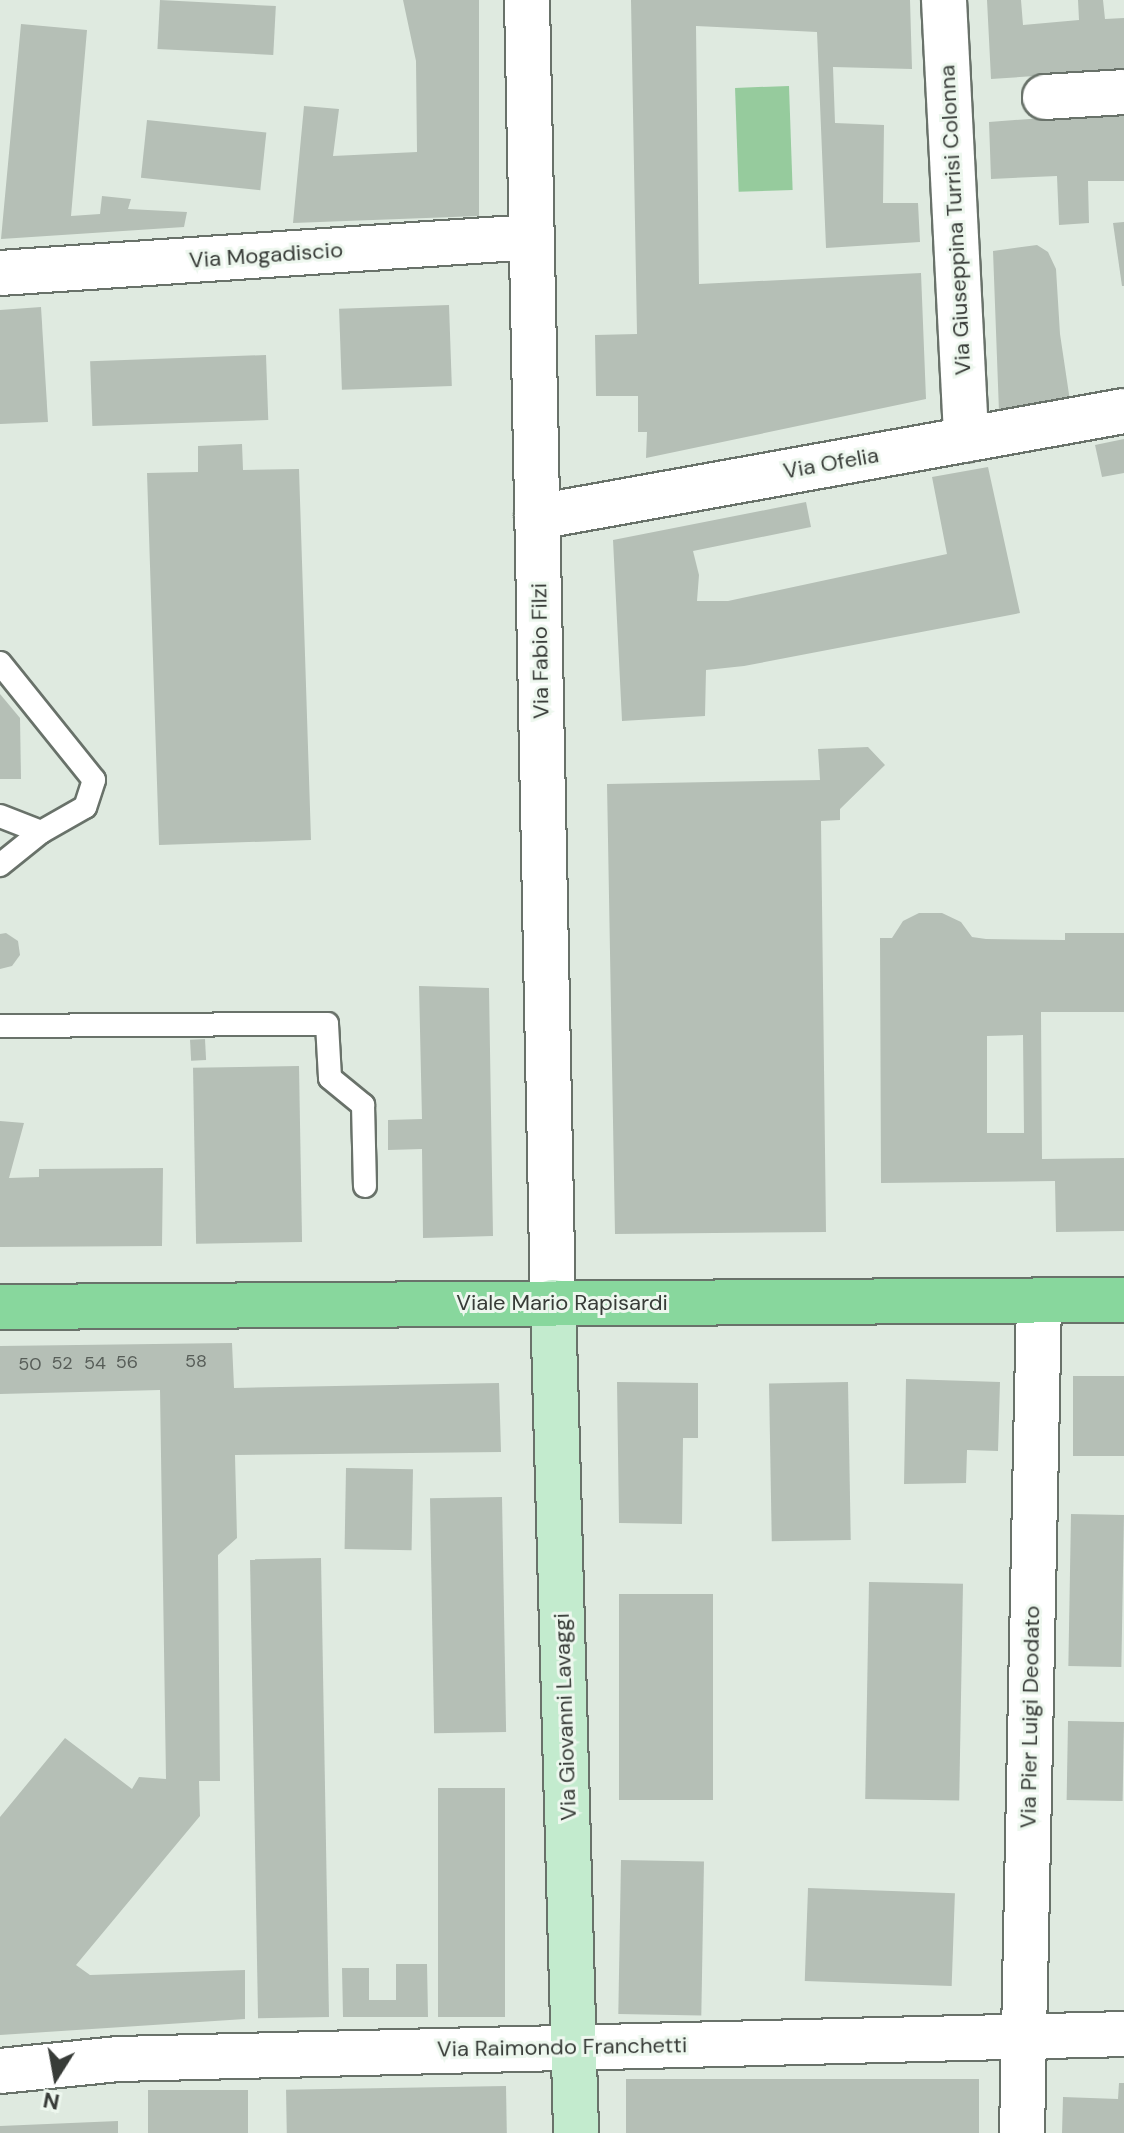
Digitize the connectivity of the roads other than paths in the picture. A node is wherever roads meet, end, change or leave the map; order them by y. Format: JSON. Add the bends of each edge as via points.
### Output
{"nodes":[{"id":1,"x":527,"y":0,"type":"edge"},
{"id":2,"x":944,"y":0,"type":"edge"},
{"id":3,"x":1124,"y":92,"type":"edge"},
{"id":4,"x":1045,"y":97,"type":"dead end"},
{"id":5,"x":532,"y":237,"type":"junction"},
{"id":6,"x":0,"y":273,"type":"edge"},
{"id":7,"x":1124,"y":411,"type":"edge"},
{"id":8,"x":966,"y":439,"type":"junction"},
{"id":9,"x":537,"y":517,"type":"junction"},
{"id":10,"x":0,"y":663,"type":"edge"},
{"id":11,"x":0,"y":816,"type":"edge"},
{"id":12,"x":41,"y":832,"type":"junction"},
{"id":13,"x":0,"y":865,"type":"edge"},
{"id":14,"x":0,"y":1026,"type":"edge"},
{"id":15,"x":365,"y":1186,"type":"dead end"},
{"id":16,"x":1124,"y":1300,"type":"edge"},
{"id":17,"x":553,"y":1302,"type":"junction"},
{"id":18,"x":1039,"y":1302,"type":"junction"},
{"id":19,"x":0,"y":1307,"type":"edge"},
{"id":20,"x":1124,"y":2034,"type":"edge"},
{"id":21,"x":1024,"y":2036,"type":"junction"},
{"id":22,"x":575,"y":2046,"type":"junction"},
{"id":23,"x":0,"y":2071,"type":"edge"},
{"id":24,"x":576,"y":2133,"type":"edge"},
{"id":25,"x":1022,"y":2133,"type":"edge"}],
"edges":[{"from":1,"to":5,"type":"street","name":"Via Fabio Filzi"},
{"from":2,"to":8,"type":"street","name":"Via Giuseppina Turrisi Colonna"},
{"from":3,"to":4,"type":"street"},
{"from":5,"to":6,"type":"street","name":"Via Mogadiscio"},
{"from":5,"to":9,"type":"street","name":"Via Fabio Filzi"},
{"from":7,"to":8,"type":"street","name":"Via Ofelia"},
{"from":8,"to":9,"type":"street","name":"Via Ofelia"},
{"from":9,"to":17,"type":"street","name":"Via Fabio Filzi"},
{"from":10,"to":12,"type":"lane","via":[[94,780],[85,807]]},
{"from":11,"to":12,"type":"lane"},
{"from":12,"to":13,"type":"lane"},
{"from":14,"to":15,"type":"lane","via":[[327,1024],[330,1078],[363,1105]]},
{"from":16,"to":18,"type":"main road","name":"Viale Mario Rapisardi"},
{"from":17,"to":18,"type":"main road","name":"Viale Mario Rapisardi"},
{"from":17,"to":19,"type":"main road","name":"Viale Mario Rapisardi"},
{"from":17,"to":22,"type":"main road","name":"Via Giovanni Lavaggi"},
{"from":18,"to":21,"type":"street","name":"Via Pier Luigi Deodato"},
{"from":20,"to":21,"type":"street","name":"Via Raimondo Franchetti"},
{"from":21,"to":22,"type":"street","name":"Via Raimondo Franchetti"},
{"from":21,"to":25,"type":"street","name":"Via Pier Luigi Deodato"},
{"from":22,"to":23,"type":"street","name":"Via Raimondo Franchetti","via":[[118,2059]]},
{"from":22,"to":24,"type":"main road","name":"Via Giovanni Lavaggi"}]}
